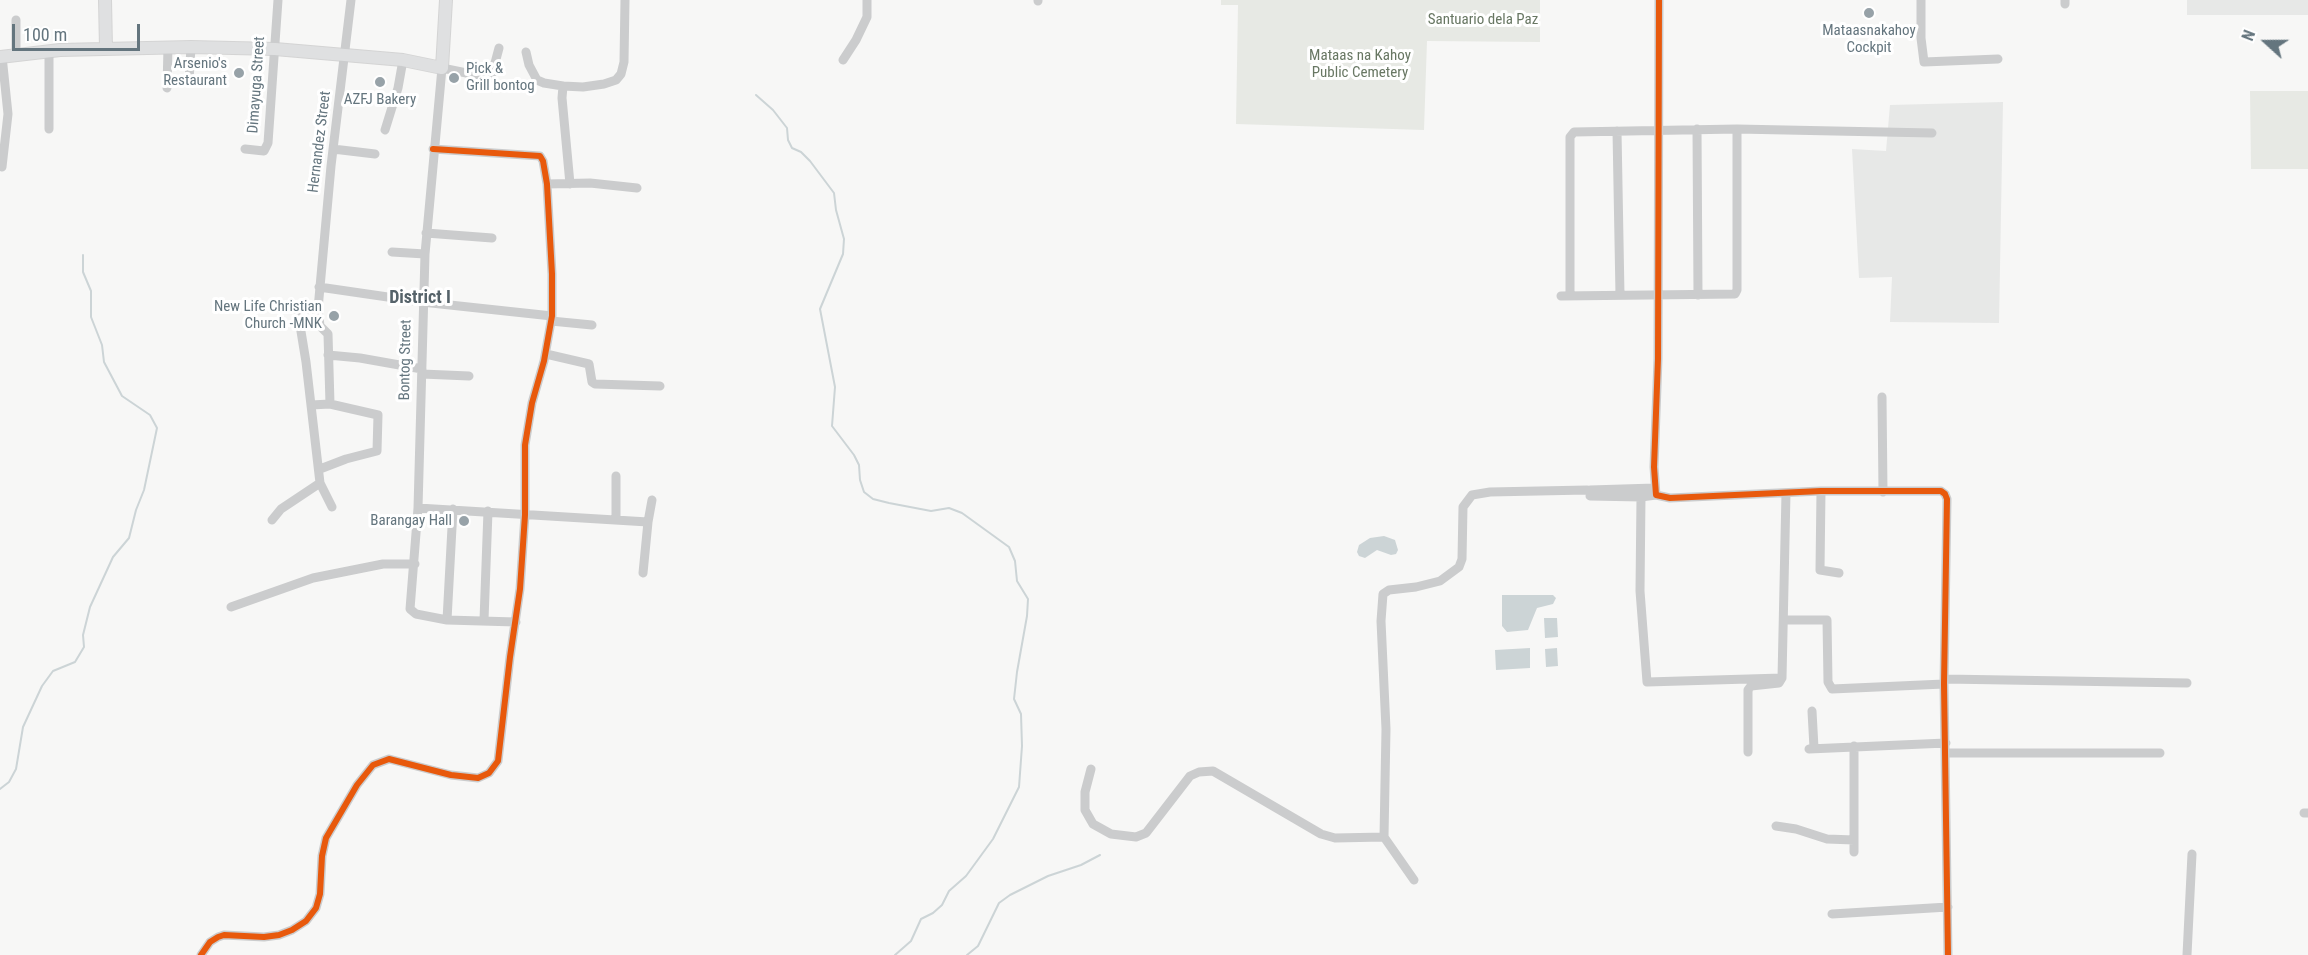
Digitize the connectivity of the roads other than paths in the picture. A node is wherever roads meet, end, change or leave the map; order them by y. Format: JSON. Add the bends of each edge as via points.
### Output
{"nodes":[{"id":1,"x":105,"y":0,"type":"edge"},
{"id":2,"x":278,"y":0,"type":"edge"},
{"id":3,"x":351,"y":0,"type":"edge"},
{"id":4,"x":446,"y":0,"type":"edge"},
{"id":5,"x":625,"y":0,"type":"edge"},
{"id":6,"x":867,"y":0,"type":"edge"},
{"id":7,"x":1659,"y":0,"type":"edge"},
{"id":8,"x":1921,"y":0,"type":"edge"},
{"id":9,"x":16,"y":20,"type":"dead end"},
{"id":10,"x":168,"y":47,"type":"junction"},
{"id":11,"x":191,"y":47,"type":"junction"},
{"id":12,"x":106,"y":48,"type":"junction"},
{"id":13,"x":499,"y":48,"type":"dead end"},
{"id":14,"x":275,"y":49,"type":"junction"},
{"id":15,"x":49,"y":51,"type":"junction"},
{"id":16,"x":526,"y":52,"type":"dead end"},
{"id":17,"x":15,"y":54,"type":"junction"},
{"id":18,"x":345,"y":55,"type":"junction"},
{"id":19,"x":1,"y":57,"type":"edge"},
{"id":20,"x":1998,"y":59,"type":"dead end"},
{"id":21,"x":403,"y":60,"type":"junction"},
{"id":22,"x":843,"y":60,"type":"dead end"},
{"id":23,"x":442,"y":68,"type":"junction"},
{"id":24,"x":189,"y":81,"type":"dead end"},
{"id":25,"x":562,"y":86,"type":"junction"},
{"id":26,"x":167,"y":88,"type":"dead end"},
{"id":27,"x":49,"y":129,"type":"dead end"},
{"id":28,"x":1697,"y":129,"type":"junction"},
{"id":29,"x":1737,"y":129,"type":"junction"},
{"id":30,"x":385,"y":130,"type":"dead end"},
{"id":31,"x":1658,"y":130,"type":"junction"},
{"id":32,"x":1617,"y":131,"type":"junction"},
{"id":33,"x":1932,"y":133,"type":"dead end"},
{"id":34,"x":245,"y":149,"type":"dead end"},
{"id":35,"x":333,"y":149,"type":"junction"},
{"id":36,"x":434,"y":149,"type":"junction"},
{"id":37,"x":375,"y":154,"type":"dead end"},
{"id":38,"x":2,"y":167,"type":"dead end"},
{"id":39,"x":547,"y":184,"type":"junction"},
{"id":40,"x":570,"y":184,"type":"junction"},
{"id":41,"x":637,"y":188,"type":"dead end"},
{"id":42,"x":426,"y":233,"type":"junction"},
{"id":43,"x":492,"y":238,"type":"dead end"},
{"id":44,"x":392,"y":252,"type":"dead end"},
{"id":45,"x":425,"y":254,"type":"junction"},
{"id":46,"x":319,"y":287,"type":"junction"},
{"id":47,"x":1658,"y":294,"type":"junction"},
{"id":48,"x":1620,"y":295,"type":"junction"},
{"id":49,"x":1698,"y":295,"type":"junction"},
{"id":50,"x":422,"y":302,"type":"junction"},
{"id":51,"x":318,"y":309,"type":"junction"},
{"id":52,"x":551,"y":319,"type":"junction"},
{"id":53,"x":592,"y":325,"type":"dead end"},
{"id":54,"x":546,"y":354,"type":"junction"},
{"id":55,"x":328,"y":355,"type":"junction"},
{"id":56,"x":422,"y":372,"type":"junction"},
{"id":57,"x":469,"y":376,"type":"dead end"},
{"id":58,"x":660,"y":386,"type":"dead end"},
{"id":59,"x":1882,"y":397,"type":"dead end"},
{"id":60,"x":330,"y":404,"type":"junction"},
{"id":61,"x":311,"y":405,"type":"junction"},
{"id":62,"x":320,"y":469,"type":"junction"},
{"id":63,"x":616,"y":476,"type":"dead end"},
{"id":64,"x":320,"y":483,"type":"junction"},
{"id":65,"x":1821,"y":491,"type":"junction"},
{"id":66,"x":1655,"y":492,"type":"junction"},
{"id":67,"x":1883,"y":492,"type":"junction"},
{"id":68,"x":1589,"y":493,"type":"junction"},
{"id":69,"x":1786,"y":493,"type":"junction"},
{"id":70,"x":1641,"y":497,"type":"junction"},
{"id":71,"x":651,"y":500,"type":"dead end"},
{"id":72,"x":332,"y":507,"type":"dead end"},
{"id":73,"x":418,"y":508,"type":"junction"},
{"id":74,"x":453,"y":509,"type":"junction"},
{"id":75,"x":488,"y":511,"type":"junction"},
{"id":76,"x":525,"y":514,"type":"junction"},
{"id":77,"x":272,"y":520,"type":"dead end"},
{"id":78,"x":616,"y":520,"type":"junction"},
{"id":79,"x":648,"y":522,"type":"junction"},
{"id":80,"x":415,"y":564,"type":"junction"},
{"id":81,"x":643,"y":573,"type":"dead end"},
{"id":82,"x":1839,"y":573,"type":"dead end"},
{"id":83,"x":231,"y":607,"type":"dead end"},
{"id":84,"x":447,"y":620,"type":"junction"},
{"id":85,"x":484,"y":620,"type":"junction"},
{"id":86,"x":1784,"y":620,"type":"junction"},
{"id":87,"x":516,"y":622,"type":"junction"},
{"id":88,"x":1782,"y":678,"type":"junction"},
{"id":89,"x":1945,"y":681,"type":"junction"},
{"id":90,"x":2187,"y":684,"type":"dead end"},
{"id":91,"x":1812,"y":711,"type":"dead end"},
{"id":92,"x":1854,"y":746,"type":"junction"},
{"id":93,"x":1946,"y":748,"type":"junction"},
{"id":94,"x":1748,"y":752,"type":"dead end"},
{"id":95,"x":2160,"y":753,"type":"dead end"},
{"id":96,"x":1091,"y":769,"type":"dead end"},
{"id":97,"x":1776,"y":826,"type":"dead end"},
{"id":98,"x":1384,"y":837,"type":"junction"},
{"id":99,"x":1854,"y":840,"type":"junction"},
{"id":100,"x":1854,"y":852,"type":"dead end"},
{"id":101,"x":2192,"y":854,"type":"dead end"},
{"id":102,"x":1414,"y":880,"type":"dead end"},
{"id":103,"x":1947,"y":907,"type":"junction"},
{"id":104,"x":1832,"y":914,"type":"dead end"},
{"id":105,"x":201,"y":955,"type":"edge"},
{"id":106,"x":1948,"y":955,"type":"edge"},
{"id":107,"x":2187,"y":955,"type":"edge"}],
"edges":[{"from":1,"to":12,"type":"main road"},
{"from":2,"to":14,"type":"street","name":"Dimayuga Street"},
{"from":3,"to":18,"type":"street","name":"Hernandez Street"},
{"from":4,"to":23,"type":"main road"},
{"from":5,"to":25,"type":"street","via":[[624,62],[618,77],[604,84]]},
{"from":6,"to":22,"type":"street","via":[[867,17]]},
{"from":7,"to":31,"type":"street"},
{"from":8,"to":20,"type":"street","via":[[1924,62]]},
{"from":9,"to":17,"type":"street"},
{"from":10,"to":11,"type":"main road"},
{"from":10,"to":12,"type":"main road"},
{"from":10,"to":26,"type":"street"},
{"from":11,"to":14,"type":"main road"},
{"from":11,"to":24,"type":"street"},
{"from":12,"to":15,"type":"main road"},
{"from":13,"to":23,"type":"street","via":[[491,78]]},
{"from":14,"to":18,"type":"main road"},
{"from":14,"to":34,"type":"street","name":"Dimayuga Street","via":[[267,147],[262,152]]},
{"from":15,"to":17,"type":"main road"},
{"from":15,"to":27,"type":"street"},
{"from":16,"to":25,"type":"street","via":[[537,80]]},
{"from":17,"to":19,"type":"main road"},
{"from":18,"to":21,"type":"main road"},
{"from":18,"to":35,"type":"street","name":"Hernandez Street"},
{"from":19,"to":38,"type":"street","via":[[8,114]]},
{"from":21,"to":23,"type":"main road"},
{"from":21,"to":30,"type":"street"},
{"from":23,"to":36,"type":"street","name":"Bontog Street"},
{"from":25,"to":40,"type":"street"},
{"from":28,"to":29,"type":"street"},
{"from":28,"to":31,"type":"street"},
{"from":28,"to":49,"type":"street"},
{"from":29,"to":33,"type":"street"},
{"from":29,"to":49,"type":"street","via":[[1737,290],[1732,295]]},
{"from":31,"to":32,"type":"street"},
{"from":31,"to":47,"type":"street"},
{"from":32,"to":48,"type":"street"},
{"from":32,"to":48,"type":"street","via":[[1574,132],[1570,137],[1565,296]]},
{"from":35,"to":37,"type":"street"},
{"from":35,"to":46,"type":"street","name":"Hernandez Street"},
{"from":36,"to":39,"type":"street","via":[[540,156]]},
{"from":36,"to":42,"type":"street","name":"Bontog Street"},
{"from":39,"to":40,"type":"street"},
{"from":39,"to":52,"type":"street"},
{"from":40,"to":41,"type":"street"},
{"from":42,"to":43,"type":"street"},
{"from":42,"to":45,"type":"street","name":"Bontog Street"},
{"from":44,"to":45,"type":"street"},
{"from":45,"to":50,"type":"street","name":"Bontog Street"},
{"from":46,"to":50,"type":"street"},
{"from":46,"to":51,"type":"street","name":"Hernandez Street"},
{"from":47,"to":48,"type":"street"},
{"from":47,"to":49,"type":"street"},
{"from":47,"to":66,"type":"street"},
{"from":50,"to":52,"type":"street"},
{"from":50,"to":56,"type":"street","name":"Bontog Street"},
{"from":51,"to":55,"type":"street","via":[[321,327],[327,332]]},
{"from":51,"to":61,"type":"street","via":[[298,313]]},
{"from":52,"to":53,"type":"street"},
{"from":52,"to":54,"type":"street"},
{"from":54,"to":58,"type":"street","via":[[589,364],[595,384]]},
{"from":54,"to":76,"type":"street","via":[[525,445]]},
{"from":55,"to":56,"type":"street"},
{"from":55,"to":60,"type":"street"},
{"from":56,"to":57,"type":"street"},
{"from":56,"to":73,"type":"street","name":"Bontog Street"},
{"from":59,"to":67,"type":"street"},
{"from":60,"to":61,"type":"street"},
{"from":60,"to":62,"type":"street","via":[[377,414],[377,451]]},
{"from":61,"to":62,"type":"street"},
{"from":62,"to":64,"type":"street"},
{"from":63,"to":78,"type":"street"},
{"from":64,"to":72,"type":"street"},
{"from":64,"to":77,"type":"street","via":[[281,508]]},
{"from":65,"to":67,"type":"street"},
{"from":65,"to":69,"type":"street"},
{"from":65,"to":82,"type":"street","via":[[1820,570]]},
{"from":66,"to":68,"type":"street"},
{"from":66,"to":69,"type":"street","via":[[1670,498]]},
{"from":66,"to":70,"type":"street"},
{"from":67,"to":89,"type":"street","via":[[1941,491],[1947,499]]},
{"from":68,"to":70,"type":"street"},
{"from":68,"to":98,"type":"street","via":[[1472,495],[1463,507],[1459,567],[1440,581],[1383,594]]},
{"from":69,"to":86,"type":"street"},
{"from":70,"to":88,"type":"street","via":[[1640,591],[1647,682]]},
{"from":71,"to":79,"type":"street"},
{"from":73,"to":74,"type":"street"},
{"from":73,"to":80,"type":"street","name":"Bontog Street"},
{"from":74,"to":75,"type":"street"},
{"from":74,"to":84,"type":"street"},
{"from":75,"to":76,"type":"street"},
{"from":75,"to":85,"type":"street"},
{"from":76,"to":78,"type":"street"},
{"from":76,"to":87,"type":"street"},
{"from":78,"to":79,"type":"street"},
{"from":79,"to":81,"type":"street"},
{"from":80,"to":83,"type":"street","via":[[383,564],[313,578]]},
{"from":80,"to":84,"type":"street","name":"Bontog Street","via":[[410,609],[416,614]]},
{"from":84,"to":85,"type":"street"},
{"from":85,"to":87,"type":"street"},
{"from":86,"to":88,"type":"street"},
{"from":86,"to":89,"type":"street","via":[[1827,620],[1828,682],[1832,689]]},
{"from":87,"to":105,"type":"street","via":[[495,767],[483,777],[465,778],[389,759],[374,765],[357,785],[326,838],[320,894],[306,921],[271,936],[218,937]]},
{"from":88,"to":94,"type":"street","via":[[1779,683],[1751,686],[1748,690]]},
{"from":89,"to":90,"type":"street"},
{"from":89,"to":93,"type":"street"},
{"from":91,"to":92,"type":"street","via":[[1811,749]]},
{"from":92,"to":93,"type":"street"},
{"from":92,"to":99,"type":"street"},
{"from":93,"to":95,"type":"street"},
{"from":93,"to":103,"type":"street"},
{"from":96,"to":98,"type":"street","via":[[1085,810],[1093,824],[1111,834],[1136,837],[1146,833],[1190,776],[1213,771],[1321,834],[1335,838]]},
{"from":97,"to":99,"type":"street","via":[[1827,839]]},
{"from":98,"to":102,"type":"street"},
{"from":99,"to":100,"type":"street"},
{"from":101,"to":107,"type":"street"},
{"from":103,"to":104,"type":"street"},
{"from":103,"to":106,"type":"street"}]}
